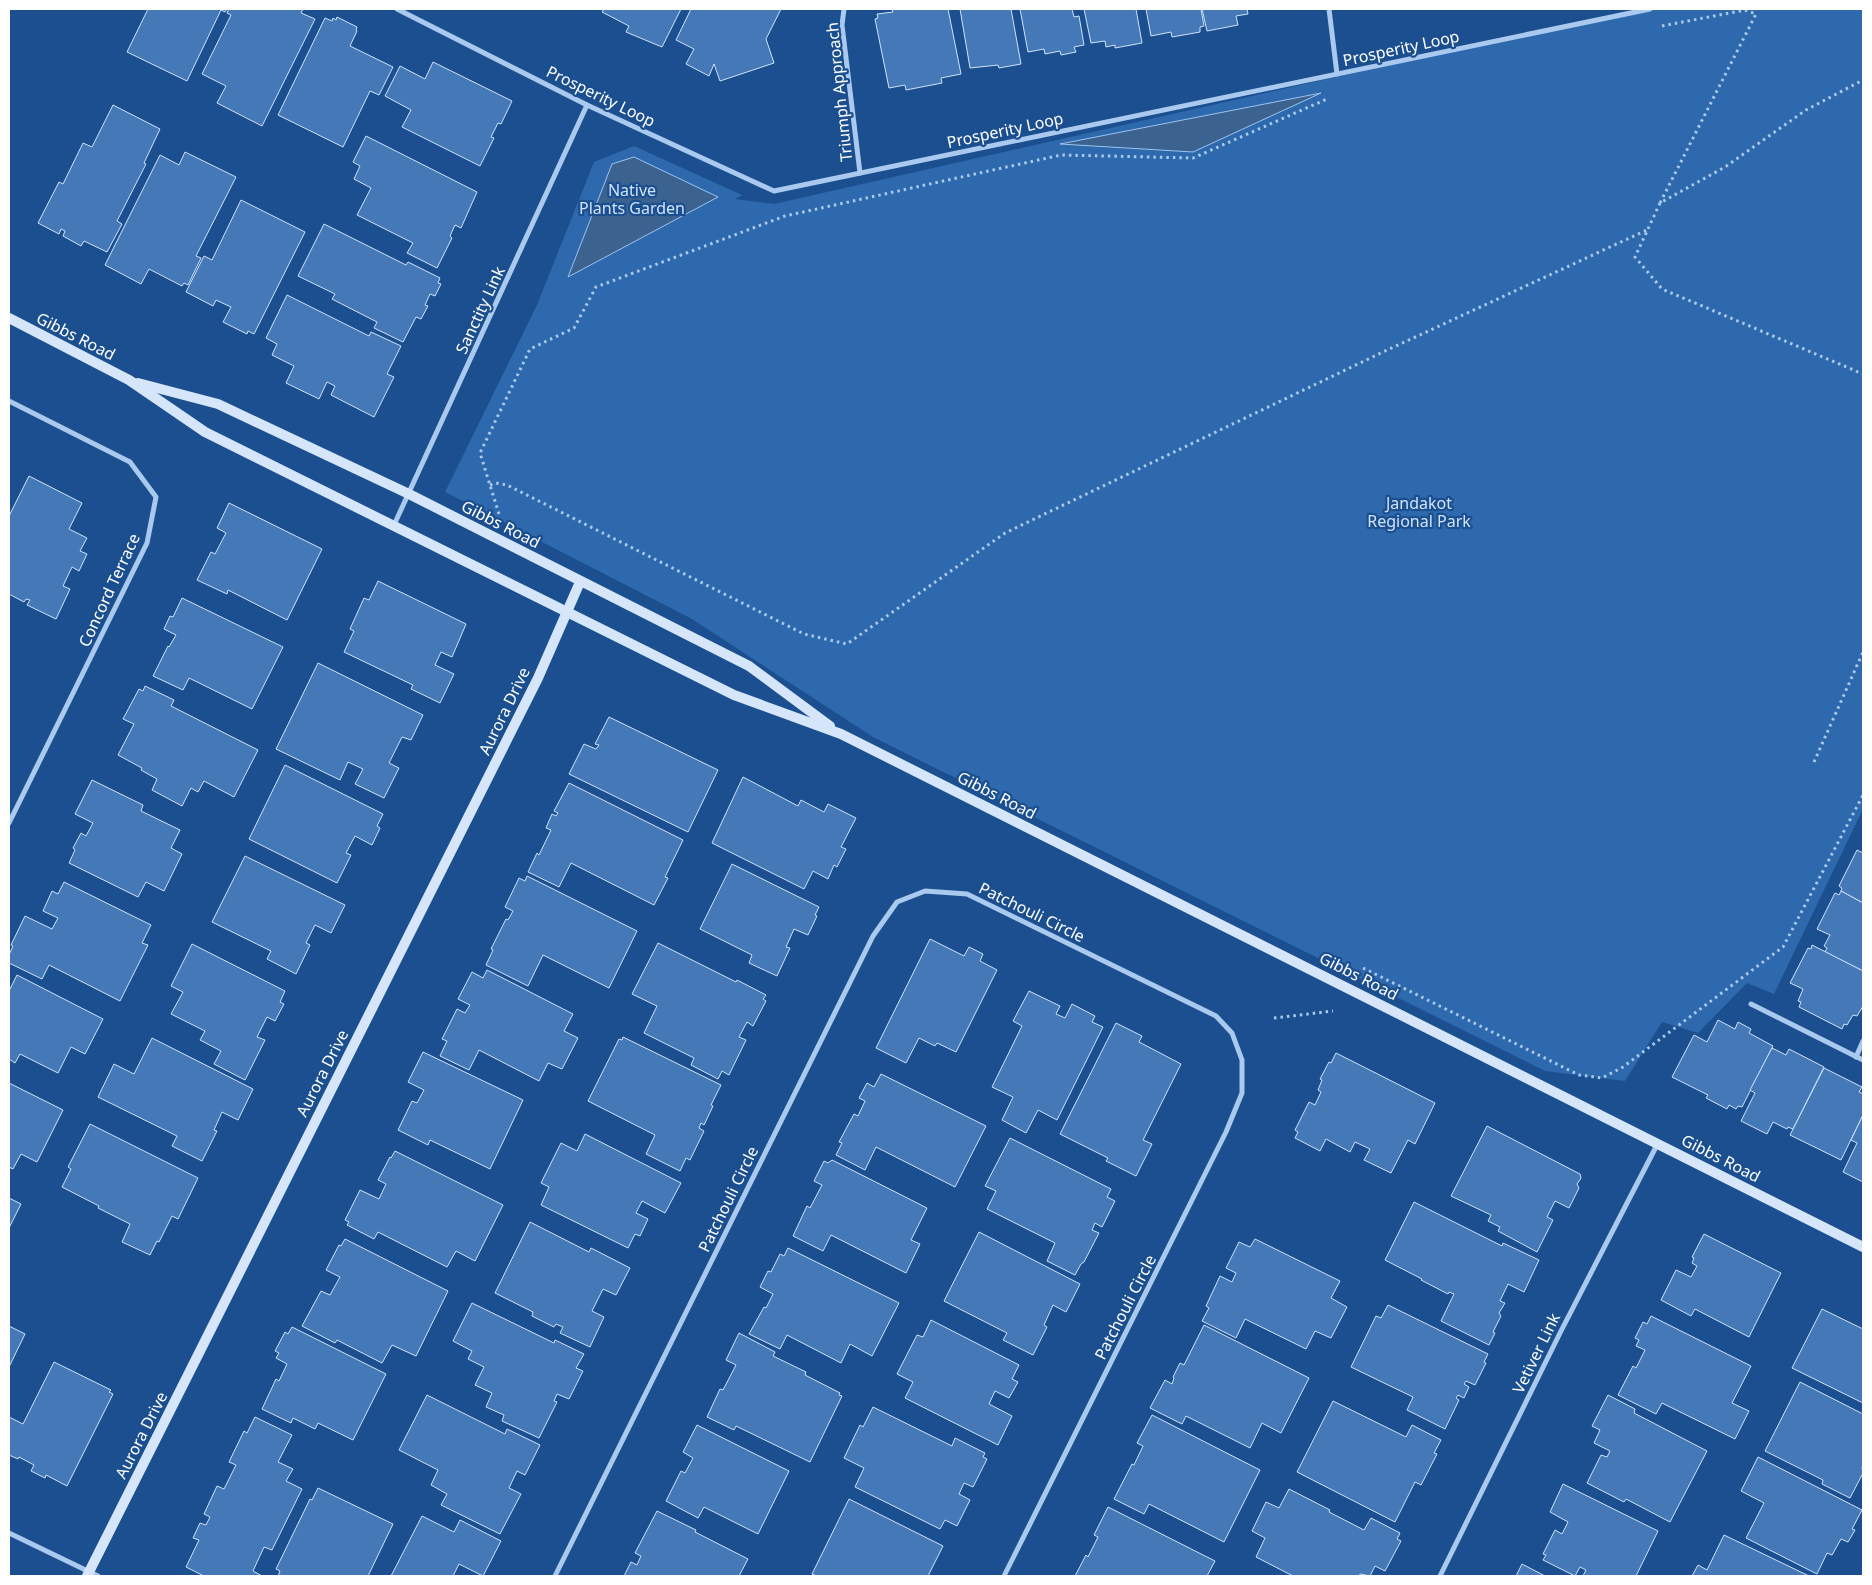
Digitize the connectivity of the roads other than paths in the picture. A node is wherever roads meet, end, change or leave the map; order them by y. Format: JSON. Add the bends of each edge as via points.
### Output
{"nodes":[{"id":1,"x":397,"y":9,"type":"edge"},
{"id":2,"x":844,"y":9,"type":"edge"},
{"id":3,"x":1329,"y":9,"type":"edge"},
{"id":4,"x":1650,"y":9,"type":"edge"},
{"id":5,"x":1337,"y":74,"type":"junction"},
{"id":6,"x":587,"y":105,"type":"junction"},
{"id":7,"x":860,"y":173,"type":"junction"},
{"id":8,"x":9,"y":318,"type":"edge"},
{"id":9,"x":129,"y":380,"type":"junction"},
{"id":10,"x":9,"y":401,"type":"edge"},
{"id":11,"x":409,"y":494,"type":"junction"},
{"id":12,"x":394,"y":525,"type":"junction"},
{"id":13,"x":580,"y":582,"type":"junction"},
{"id":14,"x":568,"y":611,"type":"junction"},
{"id":15,"x":841,"y":734,"type":"junction"},
{"id":16,"x":9,"y":823,"type":"edge"},
{"id":17,"x":1751,"y":1004,"type":"dead end"},
{"id":18,"x":1863,"y":1041,"type":"edge"},
{"id":19,"x":1856,"y":1056,"type":"junction"},
{"id":20,"x":1863,"y":1060,"type":"edge"},
{"id":21,"x":1658,"y":1143,"type":"junction"},
{"id":22,"x":1863,"y":1247,"type":"edge"},
{"id":23,"x":9,"y":1533,"type":"edge"},
{"id":24,"x":91,"y":1575,"type":"edge"},
{"id":25,"x":555,"y":1576,"type":"edge"},
{"id":26,"x":1004,"y":1576,"type":"edge"},
{"id":27,"x":1440,"y":1576,"type":"edge"}],
"edges":[{"from":1,"to":6,"type":"street","name":"Prosperity Loop"},
{"from":2,"to":7,"type":"street","name":"Triumph Approach","via":[[842,25]]},
{"from":3,"to":5,"type":"street"},
{"from":4,"to":5,"type":"street","name":"Prosperity Loop"},
{"from":5,"to":7,"type":"street","name":"Prosperity Loop"},
{"from":6,"to":7,"type":"street","name":"Prosperity Loop","via":[[774,191]]},
{"from":6,"to":11,"type":"street","name":"Sanctity Link"},
{"from":8,"to":9,"type":"main road","name":"Gibbs Road"},
{"from":9,"to":11,"type":"main road","name":"Gibbs Road","via":[[218,404]]},
{"from":9,"to":12,"type":"main road","name":"Gibbs Road","via":[[205,432]]},
{"from":10,"to":16,"type":"street","name":"Concord Terrace","via":[[130,462],[156,497],[147,543]]},
{"from":11,"to":12,"type":"street","name":"Sanctity Link"},
{"from":11,"to":13,"type":"main road","name":"Gibbs Road"},
{"from":12,"to":14,"type":"main road","name":"Gibbs Road"},
{"from":13,"to":14,"type":"main road","name":"Aurora Drive"},
{"from":13,"to":15,"type":"main road","name":"Gibbs Road","via":[[749,666]]},
{"from":14,"to":15,"type":"main road","name":"Gibbs Road","via":[[734,695]]},
{"from":14,"to":24,"type":"main road","name":"Aurora Drive","via":[[538,678]]},
{"from":15,"to":21,"type":"main road","name":"Gibbs Road"},
{"from":17,"to":19,"type":"street"},
{"from":18,"to":19,"type":"street"},
{"from":19,"to":20,"type":"street"},
{"from":21,"to":22,"type":"main road","name":"Gibbs Road"},
{"from":21,"to":27,"type":"street","name":"Vetiver Link"},
{"from":23,"to":24,"type":"street"},
{"from":25,"to":26,"type":"street","name":"Patchouli Circle","via":[[873,936],[896,902],[925,891],[967,894],[1216,1016],[1232,1033],[1242,1060],[1242,1093],[1226,1132]]}]}
